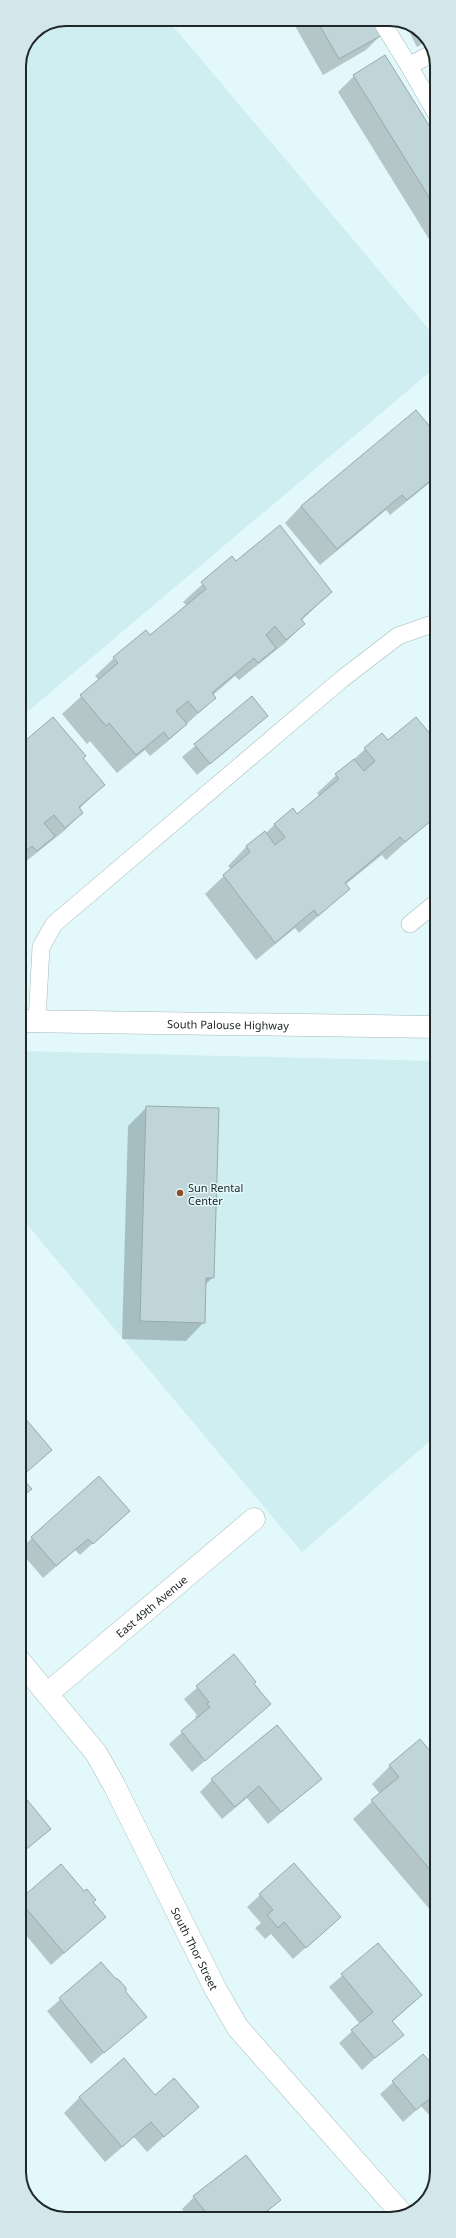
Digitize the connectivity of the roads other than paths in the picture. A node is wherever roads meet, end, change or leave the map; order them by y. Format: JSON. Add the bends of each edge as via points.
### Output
{"nodes":[{"id":1,"x":384,"y":26,"type":"edge"},
{"id":2,"x":429,"y":55,"type":"edge"},
{"id":3,"x":409,"y":66,"type":"junction"},
{"id":4,"x":430,"y":104,"type":"edge"},
{"id":5,"x":430,"y":625,"type":"edge"},
{"id":6,"x":430,"y":908,"type":"edge"},
{"id":7,"x":410,"y":924,"type":"dead end"},
{"id":8,"x":28,"y":1021,"type":"edge"},
{"id":9,"x":430,"y":1027,"type":"edge"},
{"id":10,"x":254,"y":1519,"type":"dead end"},
{"id":11,"x":26,"y":1668,"type":"edge"},
{"id":12,"x":48,"y":1693,"type":"junction"},
{"id":13,"x":400,"y":2211,"type":"edge"}],
"edges":[{"from":1,"to":3,"type":"lane"},
{"from":2,"to":3,"type":"lane"},
{"from":3,"to":4,"type":"lane"},
{"from":5,"to":8,"type":"lane","via":[[398,636],[342,679],[54,924],[41,947]]},
{"from":6,"to":7,"type":"lane"},
{"from":8,"to":9,"type":"street","name":"South Palouse Highway"},
{"from":10,"to":12,"type":"street","name":"East 49th Avenue"},
{"from":11,"to":12,"type":"street","name":"South Thor Street"},
{"from":12,"to":13,"type":"street","name":"South Thor Street","via":[[96,1753],[216,1990],[238,2028]]}]}
